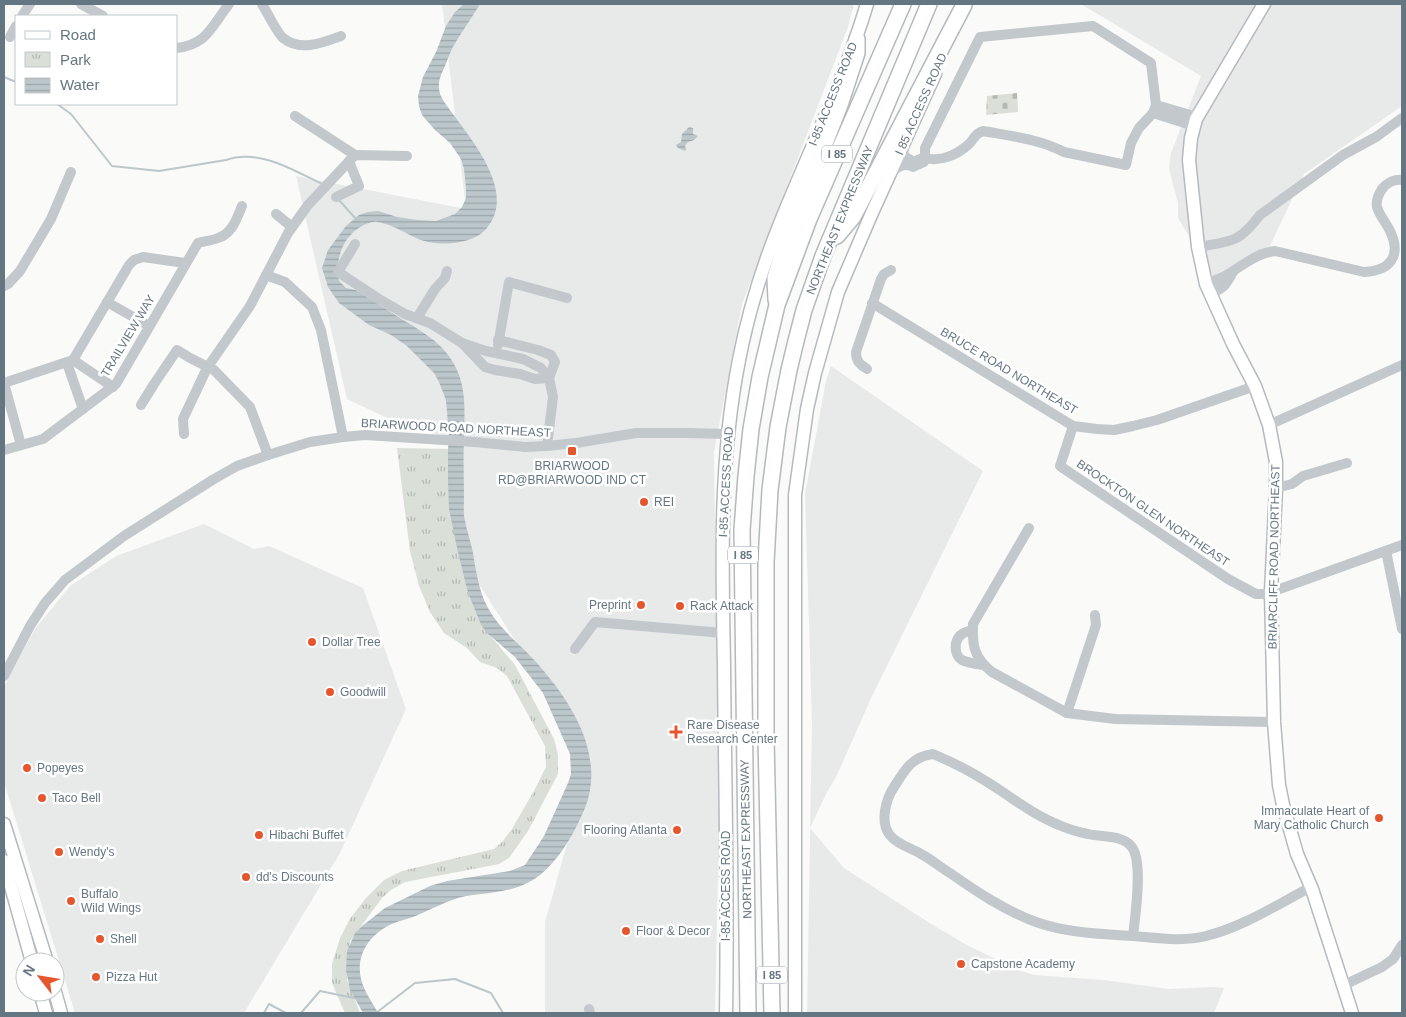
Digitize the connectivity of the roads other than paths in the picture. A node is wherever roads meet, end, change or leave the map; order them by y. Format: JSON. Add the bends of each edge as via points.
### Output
{"nodes":[{"id":1,"x":30,"y":4,"type":"edge"},
{"id":2,"x":81,"y":4,"type":"edge"},
{"id":3,"x":229,"y":4,"type":"edge"},
{"id":4,"x":262,"y":4,"type":"edge"},
{"id":5,"x":867,"y":4,"type":"edge"},
{"id":6,"x":903,"y":4,"type":"edge"},
{"id":7,"x":929,"y":4,"type":"edge"},
{"id":8,"x":965,"y":4,"type":"edge"},
{"id":9,"x":1264,"y":4,"type":"edge"},
{"id":10,"x":23,"y":15,"type":"edge"},
{"id":11,"x":101,"y":15,"type":"edge"},
{"id":12,"x":15,"y":28,"type":"edge"},
{"id":13,"x":340,"y":36,"type":"dead end"},
{"id":14,"x":10,"y":37,"type":"dead end"},
{"id":15,"x":857,"y":39,"type":"junction"},
{"id":16,"x":178,"y":48,"type":"edge"},
{"id":17,"x":1155,"y":109,"type":"junction"},
{"id":18,"x":295,"y":116,"type":"dead end"},
{"id":19,"x":1402,"y":118,"type":"edge"},
{"id":20,"x":1196,"y":121,"type":"junction"},
{"id":21,"x":903,"y":145,"type":"junction"},
{"id":22,"x":407,"y":156,"type":"dead end"},
{"id":23,"x":352,"y":158,"type":"junction"},
{"id":24,"x":925,"y":158,"type":"junction"},
{"id":25,"x":909,"y":162,"type":"junction"},
{"id":26,"x":72,"y":172,"type":"dead end"},
{"id":27,"x":888,"y":176,"type":"junction"},
{"id":28,"x":1402,"y":180,"type":"edge"},
{"id":29,"x":336,"y":197,"type":"dead end"},
{"id":30,"x":242,"y":206,"type":"dead end"},
{"id":31,"x":276,"y":214,"type":"dead end"},
{"id":32,"x":292,"y":227,"type":"junction"},
{"id":33,"x":355,"y":244,"type":"dead end"},
{"id":34,"x":1198,"y":247,"type":"junction"},
{"id":35,"x":823,"y":256,"type":"junction"},
{"id":36,"x":185,"y":263,"type":"junction"},
{"id":37,"x":891,"y":270,"type":"dead end"},
{"id":38,"x":447,"y":271,"type":"dead end"},
{"id":39,"x":266,"y":275,"type":"junction"},
{"id":40,"x":4,"y":286,"type":"edge"},
{"id":41,"x":1208,"y":289,"type":"junction"},
{"id":42,"x":567,"y":298,"type":"dead end"},
{"id":43,"x":107,"y":302,"type":"junction"},
{"id":44,"x":872,"y":302,"type":"junction"},
{"id":45,"x":777,"y":305,"type":"junction"},
{"id":46,"x":418,"y":318,"type":"junction"},
{"id":47,"x":149,"y":326,"type":"junction"},
{"id":48,"x":498,"y":340,"type":"junction"},
{"id":49,"x":462,"y":343,"type":"junction"},
{"id":50,"x":496,"y":353,"type":"junction"},
{"id":51,"x":70,"y":362,"type":"junction"},
{"id":52,"x":1402,"y":365,"type":"edge"},
{"id":53,"x":207,"y":368,"type":"junction"},
{"id":54,"x":868,"y":369,"type":"dead end"},
{"id":55,"x":549,"y":378,"type":"junction"},
{"id":56,"x":4,"y":383,"type":"edge"},
{"id":57,"x":1255,"y":386,"type":"junction"},
{"id":58,"x":113,"y":387,"type":"junction"},
{"id":59,"x":141,"y":406,"type":"dead end"},
{"id":60,"x":83,"y":409,"type":"junction"},
{"id":61,"x":1073,"y":426,"type":"junction"},
{"id":62,"x":1269,"y":426,"type":"junction"},
{"id":63,"x":184,"y":434,"type":"dead end"},
{"id":64,"x":727,"y":434,"type":"junction"},
{"id":65,"x":343,"y":436,"type":"junction"},
{"id":66,"x":21,"y":445,"type":"junction"},
{"id":67,"x":547,"y":446,"type":"junction"},
{"id":68,"x":4,"y":450,"type":"edge"},
{"id":69,"x":268,"y":456,"type":"junction"},
{"id":70,"x":1347,"y":463,"type":"dead end"},
{"id":71,"x":1276,"y":488,"type":"junction"},
{"id":72,"x":1029,"y":528,"type":"dead end"},
{"id":73,"x":1402,"y":545,"type":"edge"},
{"id":74,"x":1386,"y":550,"type":"junction"},
{"id":75,"x":1271,"y":592,"type":"junction"},
{"id":76,"x":1095,"y":615,"type":"dead end"},
{"id":77,"x":1402,"y":629,"type":"edge"},
{"id":78,"x":973,"y":630,"type":"junction"},
{"id":79,"x":723,"y":632,"type":"junction"},
{"id":80,"x":575,"y":649,"type":"dead end"},
{"id":81,"x":983,"y":665,"type":"junction"},
{"id":82,"x":4,"y":676,"type":"edge"},
{"id":83,"x":1067,"y":713,"type":"junction"},
{"id":84,"x":1274,"y":722,"type":"junction"},
{"id":85,"x":4,"y":824,"type":"edge"},
{"id":86,"x":4,"y":861,"type":"edge"},
{"id":87,"x":1311,"y":887,"type":"junction"},
{"id":88,"x":1133,"y":936,"type":"junction"},
{"id":89,"x":1402,"y":945,"type":"edge"},
{"id":90,"x":29,"y":952,"type":"edge"},
{"id":91,"x":44,"y":952,"type":"edge"},
{"id":92,"x":1344,"y":985,"type":"junction"},
{"id":93,"x":726,"y":1013,"type":"edge"},
{"id":94,"x":748,"y":1013,"type":"edge"},
{"id":95,"x":772,"y":1013,"type":"edge"},
{"id":96,"x":796,"y":1013,"type":"edge"},
{"id":97,"x":1352,"y":1013,"type":"edge"}],
"edges":[{"from":1,"to":10,"type":"street"},
{"from":2,"to":11,"type":"street"},
{"from":3,"to":16,"type":"street","via":[[199,42]]},
{"from":4,"to":13,"type":"street","via":[[282,37],[291,43],[316,45]]},
{"from":5,"to":15,"type":"main road","name":"I-85 ACCESS ROAD"},
{"from":6,"to":45,"type":"highway","name":"NORTHEAST EXPRESSWAY","number":"I 85","via":[[809,219]]},
{"from":7,"to":35,"type":"highway","name":"NORTHEAST EXPRESSWAY","number":"I 85"},
{"from":8,"to":21,"type":"main road","name":"I 85 ACCESS ROAD"},
{"from":8,"to":35,"type":"highway","via":[[853,217]]},
{"from":9,"to":20,"type":"main road","name":"BRIARCLIFF ROAD NORTHEAST"},
{"from":12,"to":14,"type":"street"},
{"from":15,"to":45,"type":"highway","via":[[857,53],[840,105],[775,278]]},
{"from":15,"to":64,"type":"main road","name":"I-85 ACCESS ROAD","via":[[780,221],[762,273],[739,358]]},
{"from":17,"to":20,"type":"street"},
{"from":17,"to":24,"type":"street","via":[[1139,128],[1126,165],[983,131],[976,133],[970,143],[956,154],[935,161]]},
{"from":17,"to":24,"type":"street","via":[[1151,63],[1093,26],[980,37],[925,148]]},
{"from":18,"to":23,"type":"street"},
{"from":19,"to":34,"type":"street","via":[[1376,138],[1343,155],[1260,215],[1240,238]]},
{"from":20,"to":34,"type":"main road","name":"BRIARCLIFF ROAD NORTHEAST","via":[[1189,160]]},
{"from":21,"to":25,"type":"street","via":[[904,156]]},
{"from":21,"to":27,"type":"main road","name":"I 85 ACCESS ROAD"},
{"from":22,"to":23,"type":"street"},
{"from":23,"to":29,"type":"street","via":[[359,186]]},
{"from":23,"to":32,"type":"street"},
{"from":24,"to":25,"type":"street","via":[[924,162],[913,167]]},
{"from":25,"to":27,"type":"street"},
{"from":26,"to":40,"type":"street","via":[[41,236],[20,270]]},
{"from":27,"to":96,"type":"main road","name":"I 85 ACCESS ROAD","via":[[838,292],[807,410],[795,495]]},
{"from":28,"to":41,"type":"street","via":[[1391,182],[1378,195],[1377,209],[1391,233],[1396,250],[1385,267],[1364,272],[1267,252],[1234,271],[1221,289]]},
{"from":30,"to":36,"type":"street","name":"TRAILVIEW WAY","via":[[225,235],[198,243]]},
{"from":31,"to":32,"type":"street"},
{"from":32,"to":39,"type":"street"},
{"from":33,"to":46,"type":"street","via":[[338,272],[405,314]]},
{"from":34,"to":41,"type":"main road","name":"BRIARCLIFF ROAD NORTHEAST"},
{"from":35,"to":95,"type":"highway","name":"NORTHEAST EXPRESSWAY","number":"I 85","via":[[788,370],[770,490],[766,562],[766,738]]},
{"from":36,"to":43,"type":"street","via":[[143,257],[134,260]]},
{"from":36,"to":47,"type":"street","name":"TRAILVIEW WAY"},
{"from":37,"to":44,"type":"street","via":[[881,279]]},
{"from":38,"to":46,"type":"street"},
{"from":39,"to":53,"type":"street","via":[[250,306]]},
{"from":39,"to":65,"type":"street","via":[[285,282],[312,306],[321,330]]},
{"from":41,"to":57,"type":"main road","name":"BRIARCLIFF ROAD NORTHEAST"},
{"from":42,"to":48,"type":"street","via":[[509,282]]},
{"from":43,"to":47,"type":"street"},
{"from":43,"to":51,"type":"street"},
{"from":44,"to":54,"type":"street","via":[[856,352],[859,363]]},
{"from":44,"to":61,"type":"street","name":"BRUCE ROAD NORTHEAST"},
{"from":45,"to":94,"type":"highway","name":"NORTHEAST EXPRESSWAY","number":"I 85","via":[[751,429],[742,530]]},
{"from":46,"to":49,"type":"street"},
{"from":47,"to":58,"type":"street","name":"TRAILVIEW WAY"},
{"from":48,"to":50,"type":"street"},
{"from":48,"to":55,"type":"street","via":[[551,355],[555,362]]},
{"from":49,"to":50,"type":"street"},
{"from":49,"to":55,"type":"street","via":[[485,367],[536,379]]},
{"from":50,"to":55,"type":"street","via":[[541,368]]},
{"from":51,"to":56,"type":"street"},
{"from":51,"to":58,"type":"street"},
{"from":51,"to":60,"type":"street"},
{"from":52,"to":62,"type":"street"},
{"from":53,"to":59,"type":"street","via":[[176,350]]},
{"from":53,"to":63,"type":"street","via":[[183,419]]},
{"from":53,"to":69,"type":"street","via":[[214,370],[250,407]]},
{"from":55,"to":67,"type":"street","via":[[553,397]]},
{"from":56,"to":66,"type":"street"},
{"from":57,"to":61,"type":"street","name":"BRUCE ROAD NORTHEAST","via":[[1133,426],[1114,430]]},
{"from":57,"to":62,"type":"main road","name":"BRIARCLIFF ROAD NORTHEAST"},
{"from":58,"to":60,"type":"street","name":"TRAILVIEW WAY"},
{"from":60,"to":66,"type":"street","name":"TRAILVIEW WAY","via":[[43,440]]},
{"from":61,"to":75,"type":"street","name":"BROCKTON GLEN NORTHEAST","via":[[1060,466],[1228,579],[1256,594]]},
{"from":62,"to":71,"type":"main road","name":"BRIARCLIFF ROAD NORTHEAST","via":[[1276,462]]},
{"from":64,"to":67,"type":"street","name":"BRIARWOOD ROAD NORTHEAST","via":[[636,433]]},
{"from":64,"to":79,"type":"main road","name":"I-85 ACCESS ROAD","via":[[723,489]]},
{"from":65,"to":67,"type":"street","name":"BRIARWOOD ROAD NORTHEAST"},
{"from":65,"to":69,"type":"street","name":"BRIARWOOD ROAD NORTHEAST"},
{"from":66,"to":68,"type":"street","name":"TRAILVIEW WAY"},
{"from":69,"to":82,"type":"street","name":"BRIARWOOD ROAD NORTHEAST","via":[[238,466],[214,479],[124,536],[65,580],[30,626]]},
{"from":70,"to":71,"type":"street"},
{"from":71,"to":75,"type":"main road","name":"BRIARCLIFF ROAD NORTHEAST"},
{"from":72,"to":78,"type":"street","via":[[980,610]]},
{"from":73,"to":74,"type":"street"},
{"from":74,"to":75,"type":"street"},
{"from":74,"to":77,"type":"street"},
{"from":75,"to":84,"type":"main road","name":"BRIARCLIFF ROAD NORTHEAST"},
{"from":76,"to":83,"type":"street","via":[[1096,625]]},
{"from":78,"to":81,"type":"street","via":[[972,641]]},
{"from":78,"to":81,"type":"street","via":[[959,637],[956,654],[961,660]]},
{"from":79,"to":80,"type":"street","via":[[595,622]]},
{"from":79,"to":93,"type":"main road","name":"I-85 ACCESS ROAD","via":[[728,924]]},
{"from":81,"to":83,"type":"street"},
{"from":83,"to":84,"type":"street","via":[[1115,719]]},
{"from":84,"to":87,"type":"main road","name":"BRIARCLIFF ROAD NORTHEAST","via":[[1283,805],[1297,854]]},
{"from":85,"to":91,"type":"main road"},
{"from":86,"to":90,"type":"main road"},
{"from":87,"to":88,"type":"street","via":[[1245,922],[1206,936],[1178,940]]},
{"from":87,"to":92,"type":"main road","name":"BRIARCLIFF ROAD NORTHEAST"},
{"from":88,"to":88,"type":"street","via":[[1081,932],[1037,922],[1007,910],[922,854],[898,843],[889,835],[885,823],[886,809],[892,790],[909,764],[932,754],[983,779],[1056,824],[1074,831],[1123,840],[1132,846],[1138,868]]},
{"from":89,"to":92,"type":"street","via":[[1393,959],[1382,967]]},
{"from":92,"to":97,"type":"main road","name":"BRIARCLIFF ROAD NORTHEAST"}]}
